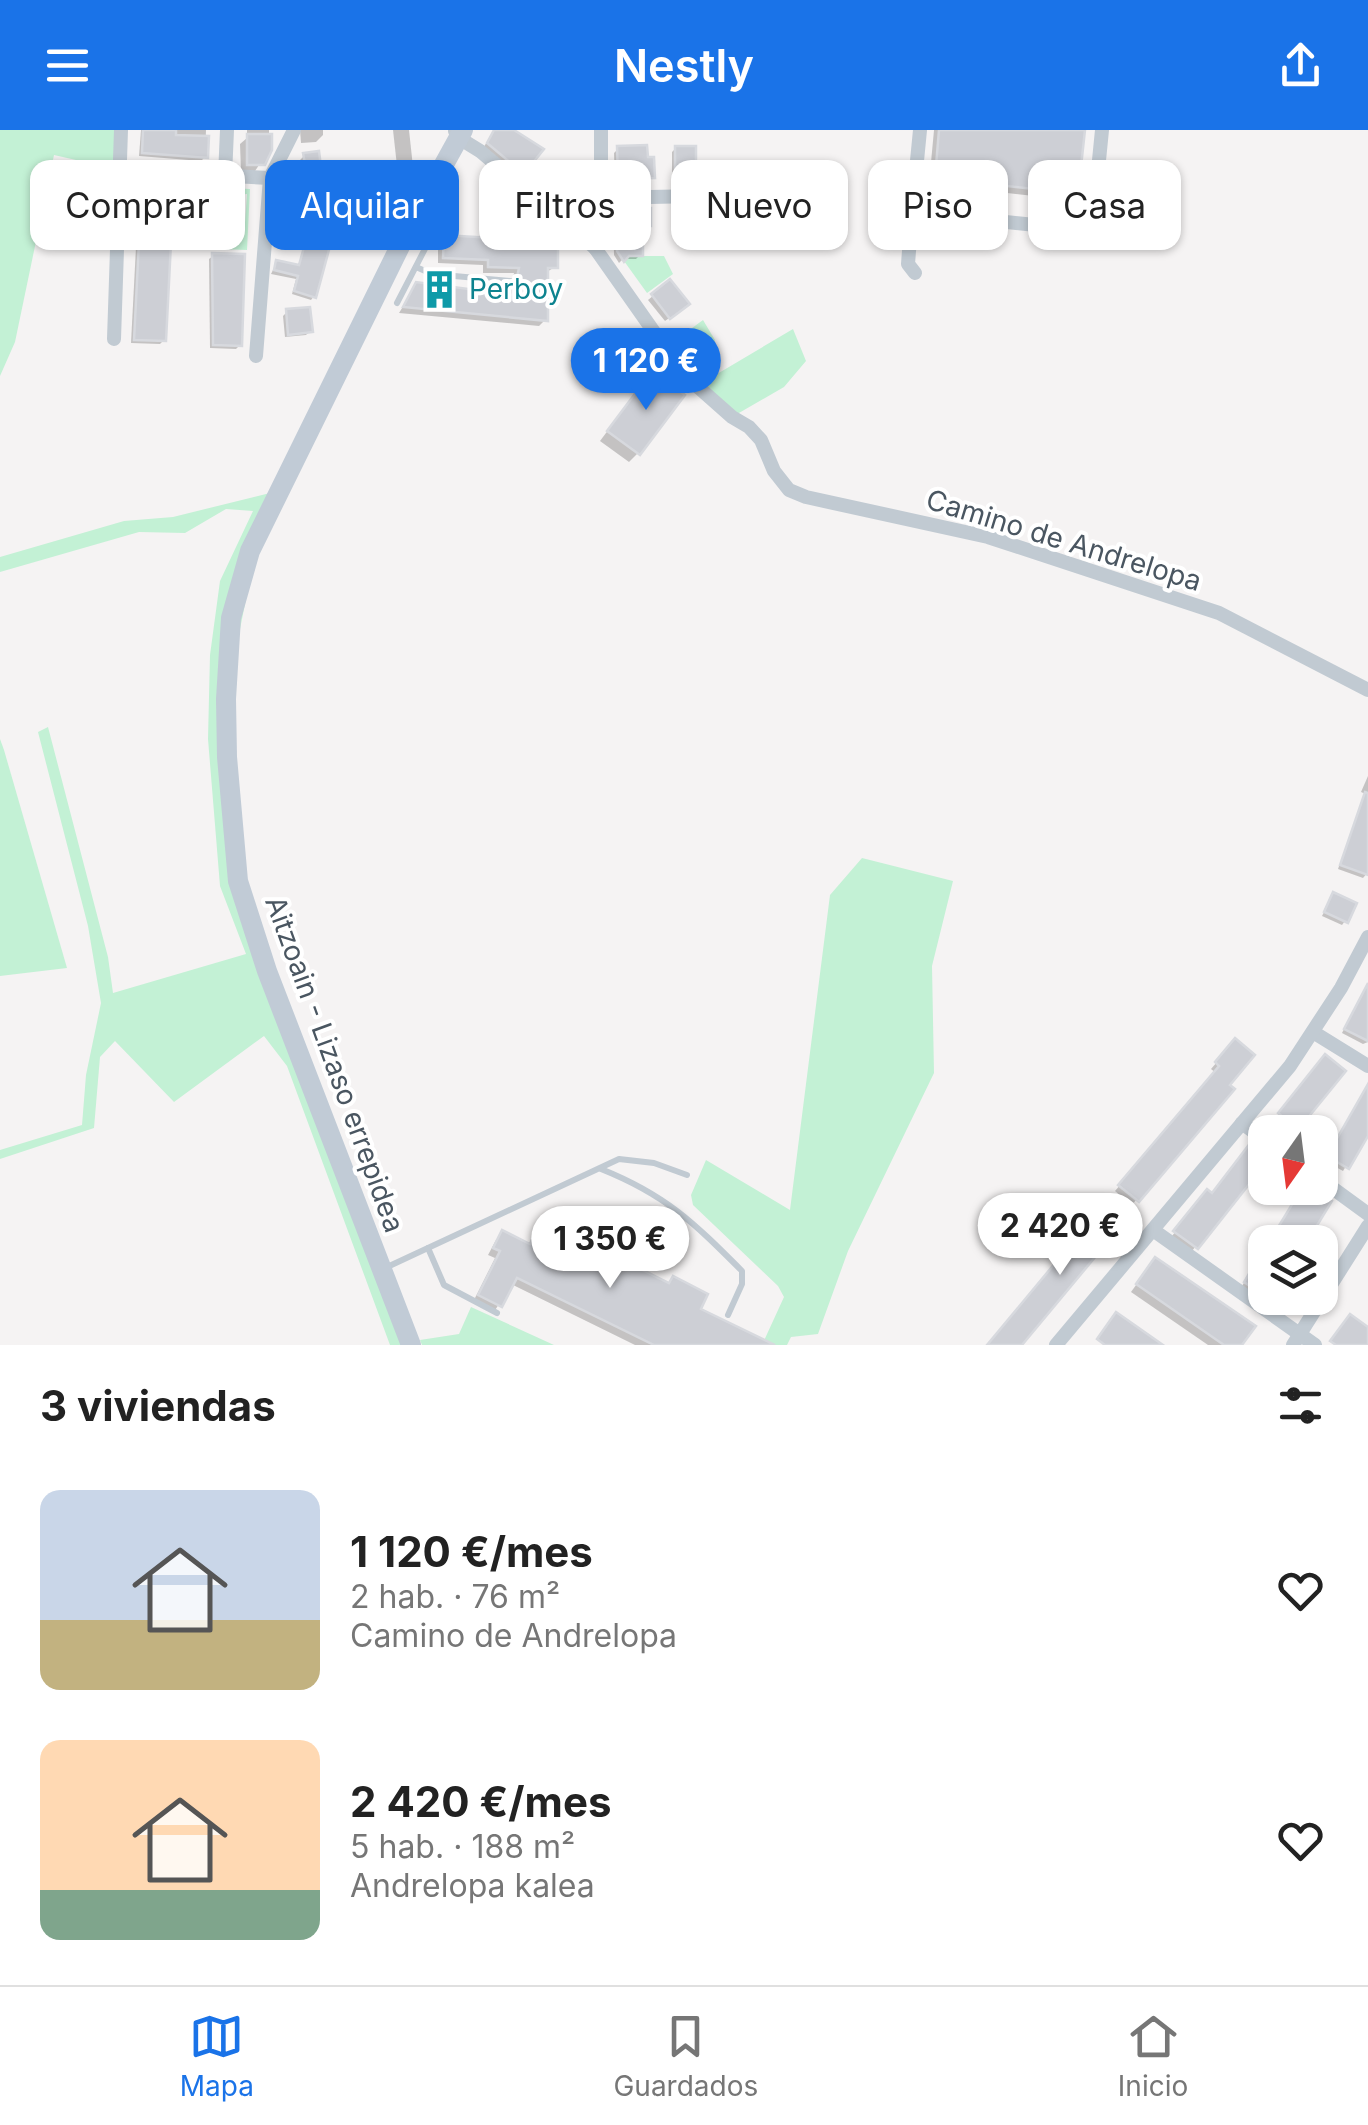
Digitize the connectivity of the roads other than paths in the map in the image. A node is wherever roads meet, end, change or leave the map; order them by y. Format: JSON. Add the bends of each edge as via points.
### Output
{"nodes":[{"id":1,"x":121,"y":130,"type":"edge"},
{"id":2,"x":226,"y":130,"type":"edge"},
{"id":3,"x":294,"y":130,"type":"edge"},
{"id":4,"x":601,"y":130,"type":"edge"},
{"id":5,"x":920,"y":130,"type":"edge"},
{"id":6,"x":1102,"y":130,"type":"edge"},
{"id":7,"x":459,"y":133,"type":"edge"},
{"id":8,"x":120,"y":160,"type":"edge"},
{"id":9,"x":225,"y":160,"type":"edge"},
{"id":10,"x":279,"y":160,"type":"edge"},
{"id":11,"x":445,"y":160,"type":"edge"},
{"id":12,"x":491,"y":160,"type":"edge"},
{"id":13,"x":601,"y":160,"type":"edge"},
{"id":14,"x":917,"y":160,"type":"edge"},
{"id":15,"x":1008,"y":222,"type":"edge"},
{"id":16,"x":265,"y":242,"type":"edge"},
{"id":17,"x":117,"y":250,"type":"edge"},
{"id":18,"x":399,"y":250,"type":"edge"},
{"id":19,"x":424,"y":250,"type":"edge"},
{"id":20,"x":596,"y":250,"type":"edge"},
{"id":21,"x":908,"y":250,"type":"edge"},
{"id":22,"x":416,"y":267,"type":"junction"},
{"id":23,"x":914,"y":273,"type":"dead end"},
{"id":24,"x":510,"y":281,"type":"dead end"},
{"id":25,"x":397,"y":303,"type":"dead end"},
{"id":26,"x":114,"y":339,"type":"dead end"},
{"id":27,"x":256,"y":356,"type":"dead end"},
{"id":28,"x":1368,"y":690,"type":"edge"},
{"id":29,"x":1368,"y":937,"type":"edge"},
{"id":30,"x":1313,"y":1032,"type":"junction"},
{"id":31,"x":1368,"y":1066,"type":"edge"},
{"id":32,"x":1242,"y":1123,"type":"junction"},
{"id":33,"x":1248,"y":1127,"type":"edge"},
{"id":34,"x":599,"y":1168,"type":"junction"},
{"id":35,"x":687,"y":1175,"type":"dead end"},
{"id":36,"x":1338,"y":1192,"type":"edge"},
{"id":37,"x":1368,"y":1214,"type":"edge"},
{"id":38,"x":1368,"y":1226,"type":"edge"},
{"id":39,"x":1153,"y":1230,"type":"junction"},
{"id":40,"x":428,"y":1248,"type":"junction"},
{"id":41,"x":382,"y":1270,"type":"junction"},
{"id":42,"x":496,"y":1313,"type":"dead end"},
{"id":43,"x":728,"y":1315,"type":"dead end"},
{"id":44,"x":1297,"y":1340,"type":"edge"},
{"id":45,"x":1065,"y":1342,"type":"edge"},
{"id":46,"x":411,"y":1345,"type":"edge"},
{"id":47,"x":1315,"y":1345,"type":"edge"}],
"edges":[{"from":1,"to":8,"type":"street"},
{"from":2,"to":9,"type":"street"},
{"from":3,"to":10,"type":"street"},
{"from":4,"to":13,"type":"street"},
{"from":5,"to":14,"type":"street"},
{"from":6,"to":15,"type":"street","via":[[1092,230]]},
{"from":7,"to":11,"type":"street","name":"Aitzoain - Lizaso errepidea"},
{"from":7,"to":12,"type":"street","name":"Camino de Andrelopa"},
{"from":16,"to":27,"type":"street"},
{"from":17,"to":26,"type":"street"},
{"from":18,"to":41,"type":"street","name":"Aitzoain - Lizaso errepidea","via":[[250,551],[231,618],[226,699],[238,881]]},
{"from":19,"to":22,"type":"lane"},
{"from":20,"to":28,"type":"street","name":"Camino de Andrelopa","via":[[706,396],[761,440],[789,490],[988,537],[1219,613]]},
{"from":21,"to":23,"type":"street"},
{"from":22,"to":24,"type":"lane"},
{"from":22,"to":25,"type":"lane"},
{"from":29,"to":30,"type":"street"},
{"from":30,"to":31,"type":"street"},
{"from":30,"to":32,"type":"street"},
{"from":32,"to":33,"type":"street"},
{"from":32,"to":39,"type":"street"},
{"from":34,"to":35,"type":"lane","via":[[618,1159]]},
{"from":34,"to":40,"type":"lane"},
{"from":34,"to":43,"type":"lane","via":[[674,1206],[742,1271]]},
{"from":36,"to":37,"type":"street"},
{"from":38,"to":44,"type":"street"},
{"from":39,"to":44,"type":"street"},
{"from":39,"to":45,"type":"street"},
{"from":40,"to":41,"type":"lane"},
{"from":40,"to":42,"type":"lane","via":[[444,1284]]},
{"from":41,"to":46,"type":"street","name":"Aitzoain - Lizaso errepidea"},
{"from":44,"to":47,"type":"street"}]}
